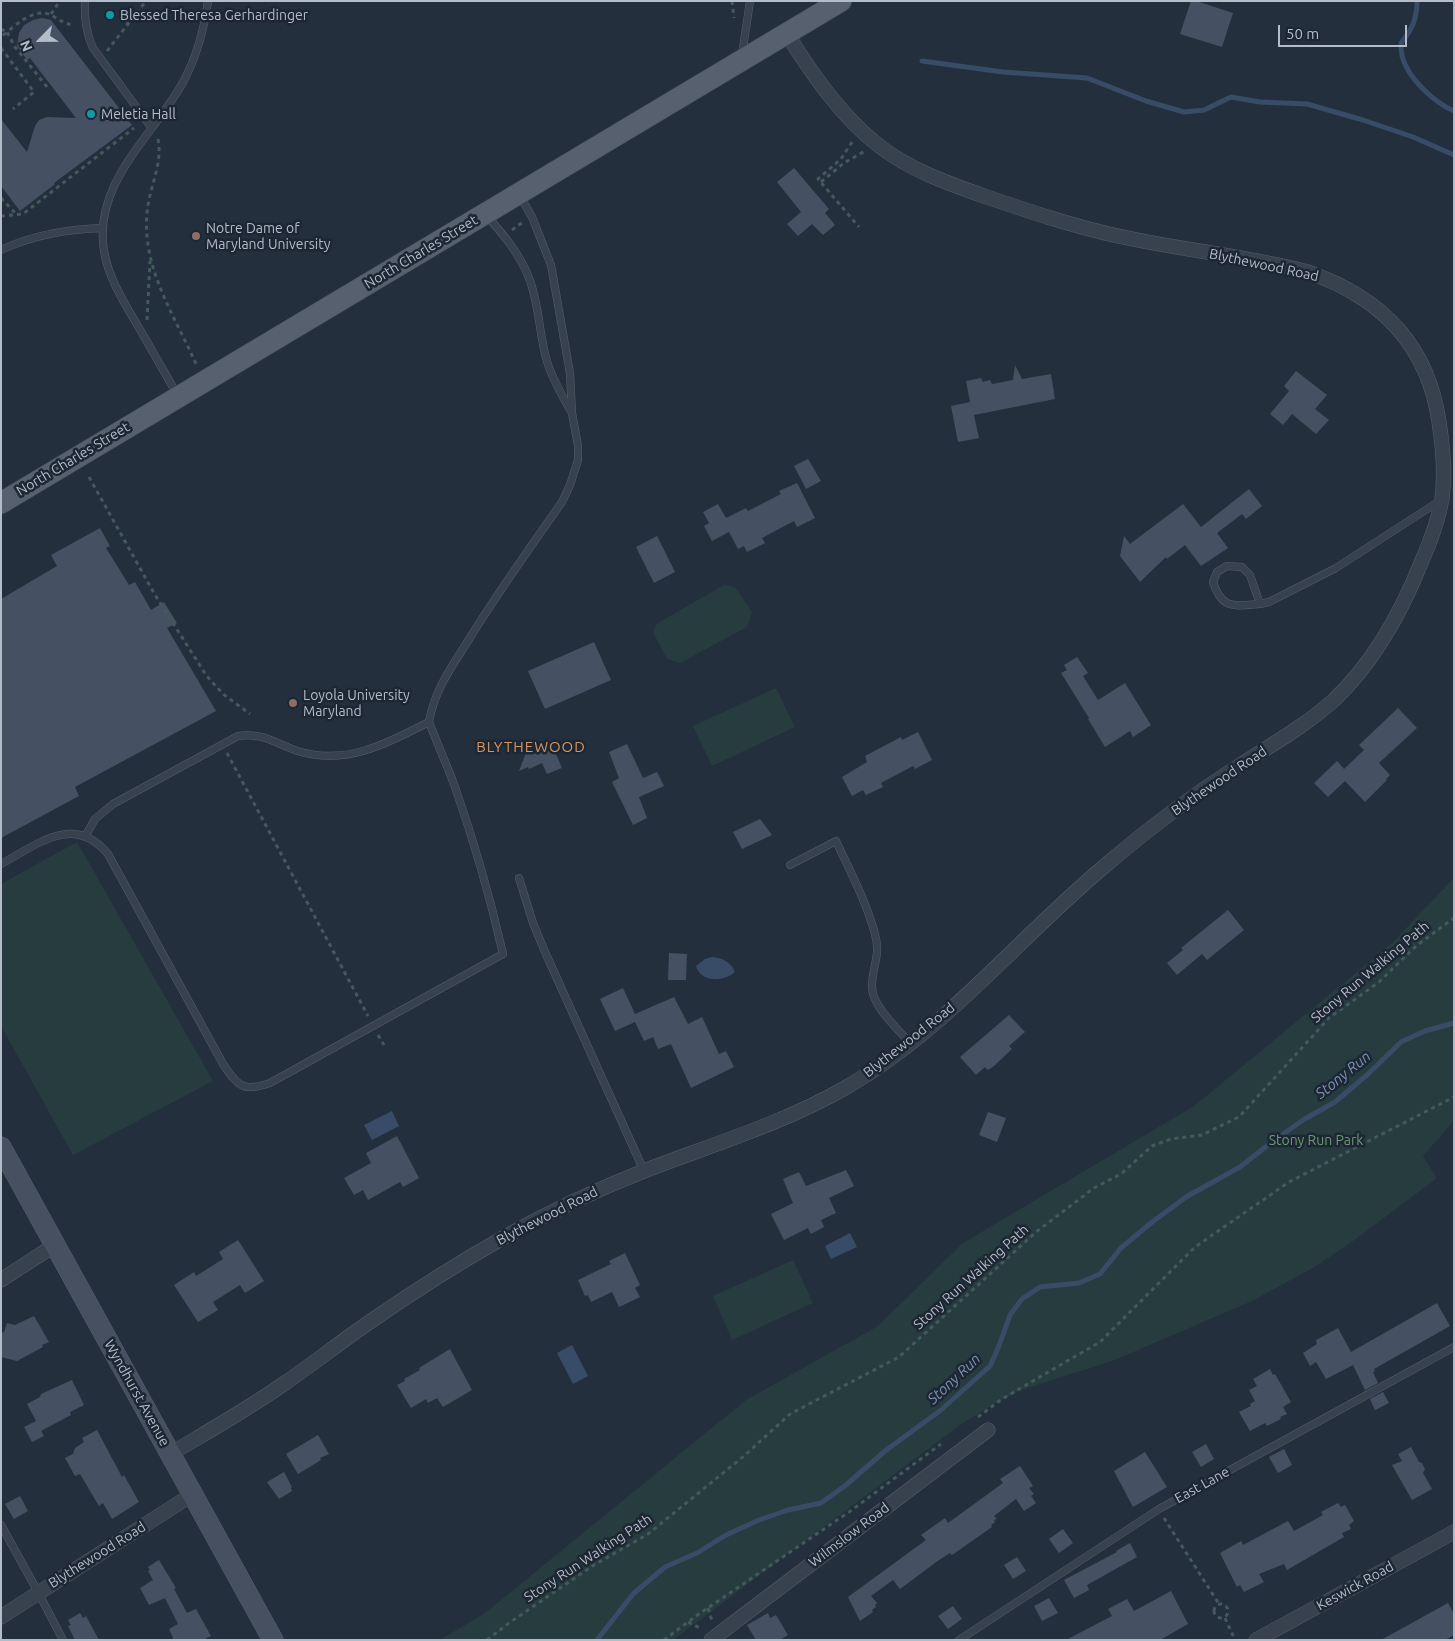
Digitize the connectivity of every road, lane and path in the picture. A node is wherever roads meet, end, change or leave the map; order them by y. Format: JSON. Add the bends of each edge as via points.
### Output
{"nodes":[{"id":1,"x":60,"y":1,"type":"edge"},
{"id":2,"x":85,"y":1,"type":"edge"},
{"id":3,"x":146,"y":1,"type":"edge"},
{"id":4,"x":208,"y":1,"type":"edge"},
{"id":5,"x":732,"y":1,"type":"edge"},
{"id":6,"x":750,"y":1,"type":"edge"},
{"id":7,"x":841,"y":2,"type":"edge"},
{"id":8,"x":51,"y":14,"type":"junction"},
{"id":9,"x":119,"y":19,"type":"dead end"},
{"id":10,"x":129,"y":24,"type":"junction"},
{"id":11,"x":75,"y":25,"type":"dead end"},
{"id":12,"x":734,"y":25,"type":"dead end"},
{"id":13,"x":1,"y":30,"type":"edge"},
{"id":14,"x":7,"y":32,"type":"junction"},
{"id":15,"x":787,"y":34,"type":"junction"},
{"id":16,"x":1,"y":37,"type":"edge"},
{"id":17,"x":1,"y":48,"type":"edge"},
{"id":18,"x":101,"y":59,"type":"junction"},
{"id":19,"x":741,"y":61,"type":"junction"},
{"id":20,"x":47,"y":87,"type":"dead end"},
{"id":21,"x":14,"y":109,"type":"dead end"},
{"id":22,"x":151,"y":127,"type":"junction"},
{"id":23,"x":857,"y":127,"type":"junction"},
{"id":24,"x":134,"y":128,"type":"dead end"},
{"id":25,"x":879,"y":147,"type":"junction"},
{"id":26,"x":841,"y":159,"type":"junction"},
{"id":27,"x":844,"y":162,"type":"junction"},
{"id":28,"x":821,"y":182,"type":"junction"},
{"id":29,"x":519,"y":194,"type":"junction"},
{"id":30,"x":1,"y":198,"type":"edge"},
{"id":31,"x":16,"y":214,"type":"junction"},
{"id":32,"x":485,"y":214,"type":"junction"},
{"id":33,"x":1,"y":216,"type":"edge"},
{"id":34,"x":524,"y":222,"type":"dead end"},
{"id":35,"x":859,"y":227,"type":"dead end"},
{"id":36,"x":103,"y":228,"type":"junction"},
{"id":37,"x":509,"y":231,"type":"dead end"},
{"id":38,"x":1,"y":250,"type":"edge"},
{"id":39,"x":150,"y":258,"type":"junction"},
{"id":40,"x":140,"y":329,"type":"junction"},
{"id":41,"x":196,"y":364,"type":"dead end"},
{"id":42,"x":178,"y":396,"type":"junction"},
{"id":43,"x":572,"y":413,"type":"junction"},
{"id":44,"x":89,"y":477,"type":"dead end"},
{"id":45,"x":1442,"y":500,"type":"junction"},
{"id":46,"x":1,"y":503,"type":"edge"},
{"id":47,"x":1260,"y":604,"type":"junction"},
{"id":48,"x":250,"y":714,"type":"dead end"},
{"id":49,"x":429,"y":722,"type":"junction"},
{"id":50,"x":222,"y":745,"type":"junction"},
{"id":51,"x":86,"y":835,"type":"junction"},
{"id":52,"x":1,"y":864,"type":"edge"},
{"id":53,"x":790,"y":865,"type":"dead end"},
{"id":54,"x":519,"y":878,"type":"dead end"},
{"id":55,"x":1454,"y":918,"type":"edge"},
{"id":56,"x":374,"y":1026,"type":"junction"},
{"id":57,"x":910,"y":1043,"type":"junction"},
{"id":58,"x":384,"y":1045,"type":"dead end"},
{"id":59,"x":1454,"y":1097,"type":"edge"},
{"id":60,"x":1,"y":1147,"type":"edge"},
{"id":61,"x":644,"y":1171,"type":"junction"},
{"id":62,"x":55,"y":1245,"type":"junction"},
{"id":63,"x":1,"y":1280,"type":"edge"},
{"id":64,"x":1454,"y":1347,"type":"edge"},
{"id":65,"x":973,"y":1421,"type":"dead end"},
{"id":66,"x":988,"y":1430,"type":"dead end"},
{"id":67,"x":944,"y":1442,"type":"dead end"},
{"id":68,"x":170,"y":1454,"type":"junction"},
{"id":69,"x":193,"y":1494,"type":"junction"},
{"id":70,"x":1159,"y":1509,"type":"junction"},
{"id":71,"x":1,"y":1525,"type":"edge"},
{"id":72,"x":1454,"y":1532,"type":"edge"},
{"id":73,"x":38,"y":1592,"type":"junction"},
{"id":74,"x":1219,"y":1604,"type":"junction"},
{"id":75,"x":1,"y":1617,"type":"edge"},
{"id":76,"x":1225,"y":1618,"type":"junction"},
{"id":77,"x":714,"y":1638,"type":"edge"},
{"id":78,"x":63,"y":1640,"type":"edge"},
{"id":79,"x":273,"y":1640,"type":"edge"},
{"id":80,"x":487,"y":1640,"type":"edge"},
{"id":81,"x":664,"y":1640,"type":"edge"},
{"id":82,"x":959,"y":1640,"type":"edge"},
{"id":83,"x":1235,"y":1640,"type":"edge"},
{"id":84,"x":1256,"y":1640,"type":"edge"}],
"edges":[{"from":1,"to":8,"type":"path"},
{"from":2,"to":18,"type":"lane","via":[[87,36]]},
{"from":3,"to":10,"type":"path"},
{"from":4,"to":22,"type":"lane","via":[[192,64],[182,84]]},
{"from":5,"to":12,"type":"path"},
{"from":6,"to":19,"type":"lane"},
{"from":7,"to":15,"type":"main road","name":"North Charles Street"},
{"from":8,"to":11,"type":"path","via":[[62,23]]},
{"from":8,"to":14,"type":"path","via":[[29,16]]},
{"from":9,"to":10,"type":"path"},
{"from":10,"to":18,"type":"path"},
{"from":13,"to":14,"type":"path"},
{"from":14,"to":16,"type":"path"},
{"from":14,"to":20,"type":"path"},
{"from":15,"to":19,"type":"main road","name":"North Charles Street"},
{"from":15,"to":23,"type":"street","name":"Blythewood Road"},
{"from":17,"to":21,"type":"path","via":[[34,92]]},
{"from":18,"to":22,"type":"lane"},
{"from":19,"to":29,"type":"main road","name":"North Charles Street"},
{"from":22,"to":36,"type":"lane","via":[[113,188]]},
{"from":22,"to":39,"type":"path","via":[[158,138],[159,157],[146,214]]},
{"from":23,"to":25,"type":"street","name":"Blythewood Road"},
{"from":23,"to":26,"type":"path"},
{"from":24,"to":31,"type":"path","via":[[23,214]]},
{"from":25,"to":27,"type":"path"},
{"from":25,"to":45,"type":"street","name":"Blythewood Road","via":[[946,182],[1041,215],[1120,236],[1308,272],[1363,297],[1394,322],[1425,370],[1441,432]]},
{"from":26,"to":27,"type":"path"},
{"from":26,"to":28,"type":"path","via":[[818,179]]},
{"from":27,"to":28,"type":"path"},
{"from":28,"to":35,"type":"path"},
{"from":29,"to":32,"type":"main road","name":"North Charles Street"},
{"from":29,"to":43,"type":"lane","via":[[551,265],[570,374]]},
{"from":30,"to":31,"type":"path"},
{"from":31,"to":33,"type":"path"},
{"from":32,"to":42,"type":"main road","name":"North Charles Street"},
{"from":32,"to":43,"type":"lane","via":[[504,234],[530,279],[546,358],[554,381]]},
{"from":34,"to":37,"type":"path"},
{"from":36,"to":38,"type":"lane","via":[[54,232]]},
{"from":36,"to":40,"type":"lane","via":[[109,268]]},
{"from":39,"to":40,"type":"path","via":[[147,323]]},
{"from":39,"to":41,"type":"path","via":[[162,294]]},
{"from":40,"to":42,"type":"lane"},
{"from":42,"to":46,"type":"main road","name":"North Charles Street"},
{"from":43,"to":49,"type":"lane","via":[[578,460],[570,486],[447,674],[434,700]]},
{"from":44,"to":48,"type":"path","via":[[155,595],[206,675],[223,694]]},
{"from":45,"to":47,"type":"lane","via":[[1336,568]]},
{"from":45,"to":57,"type":"street","name":"Blythewood Road","via":[[1428,548],[1406,600],[1384,639],[1350,684],[1309,720],[1214,782],[1130,845]]},
{"from":47,"to":47,"type":"lane","via":[[1234,606],[1224,602],[1213,582],[1217,572],[1227,566],[1242,566],[1250,576]]},
{"from":49,"to":50,"type":"lane","via":[[380,746],[349,755],[300,752],[272,739],[249,734]]},
{"from":49,"to":56,"type":"lane","via":[[455,785],[473,841],[503,954]]},
{"from":50,"to":51,"type":"lane","via":[[113,804],[95,819]]},
{"from":50,"to":56,"type":"path"},
{"from":51,"to":52,"type":"lane","via":[[54,837]]},
{"from":51,"to":56,"type":"lane","via":[[108,854],[223,1064],[243,1086],[255,1088],[270,1083]]},
{"from":53,"to":57,"type":"lane","via":[[836,841],[863,898],[875,933],[878,946],[872,987],[875,1001]]},
{"from":54,"to":61,"type":"lane","via":[[533,924]]},
{"from":55,"to":80,"type":"path","name":"Stony Run Walking Path","via":[[1416,946],[1379,982],[1329,1018],[1238,1116],[1202,1135],[1171,1139],[1152,1146],[1121,1174],[1094,1188],[1036,1232],[899,1357],[790,1414],[648,1534],[594,1565]]},
{"from":56,"to":58,"type":"path"},
{"from":57,"to":61,"type":"street","name":"Blythewood Road","via":[[877,1068],[820,1101]]},
{"from":59,"to":65,"type":"path","via":[[1289,1182],[1196,1247],[1100,1342],[1002,1399]]},
{"from":60,"to":62,"type":"street","name":"Wyndhurst Avenue"},
{"from":61,"to":68,"type":"street","name":"Blythewood Road","via":[[545,1215],[466,1260],[254,1403]]},
{"from":62,"to":63,"type":"street"},
{"from":62,"to":68,"type":"street","name":"Wyndhurst Avenue"},
{"from":64,"to":70,"type":"lane","name":"East Lane"},
{"from":66,"to":77,"type":"street","name":"Wilmslow Road"},
{"from":67,"to":81,"type":"path"},
{"from":68,"to":69,"type":"street","name":"Wyndhurst Avenue"},
{"from":69,"to":73,"type":"street","name":"Blythewood Road"},
{"from":69,"to":79,"type":"street","name":"Wyndhurst Avenue"},
{"from":70,"to":74,"type":"path"},
{"from":70,"to":82,"type":"lane","name":"East Lane"},
{"from":71,"to":73,"type":"lane"},
{"from":72,"to":84,"type":"street","name":"Keswick Road"},
{"from":73,"to":75,"type":"street","name":"Blythewood Road"},
{"from":73,"to":78,"type":"lane"},
{"from":74,"to":76,"type":"path","via":[[1228,1608]]},
{"from":74,"to":76,"type":"path","via":[[1215,1614]]},
{"from":76,"to":83,"type":"path"}]}
